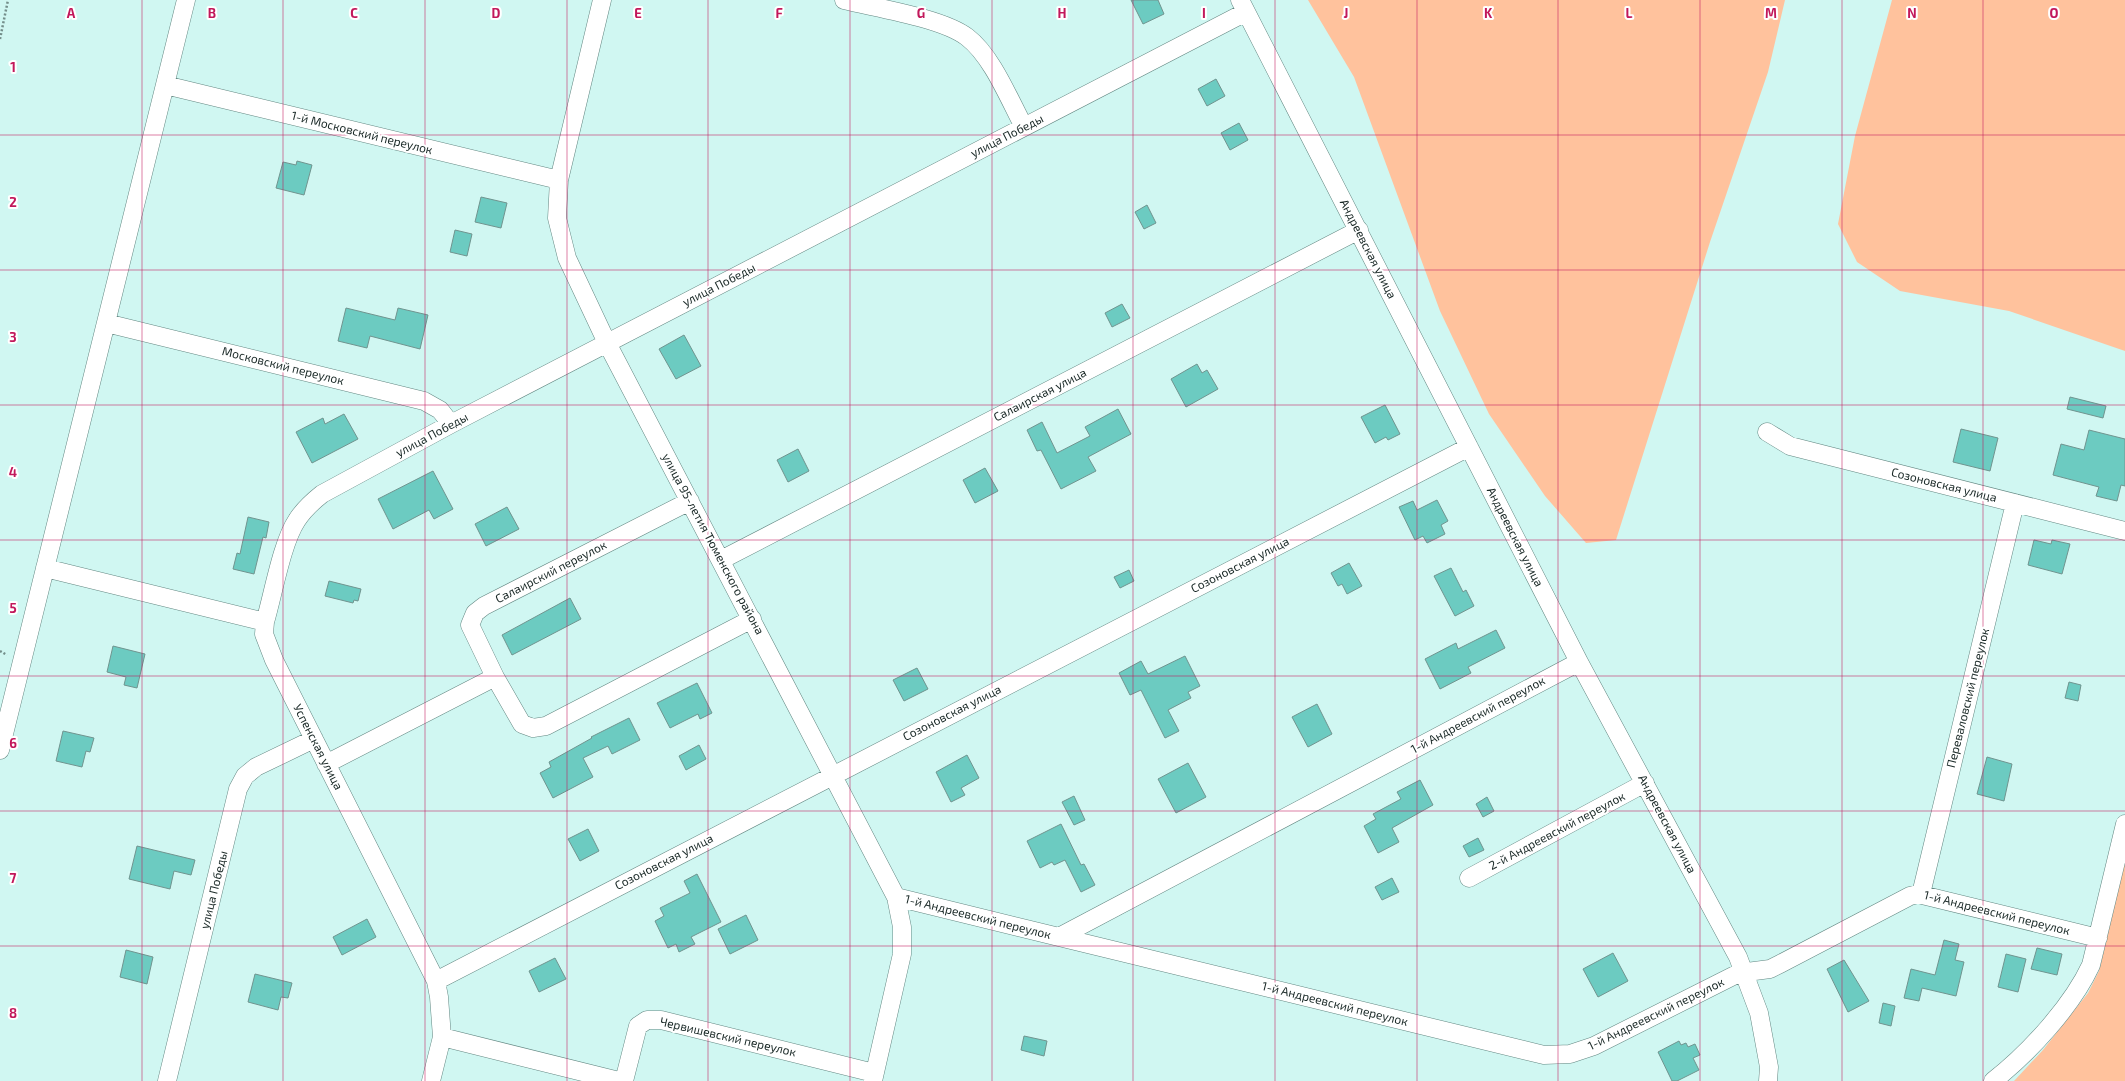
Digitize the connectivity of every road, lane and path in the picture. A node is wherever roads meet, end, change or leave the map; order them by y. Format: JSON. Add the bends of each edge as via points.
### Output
{"nodes":[{"id":1,"x":8,"y":0,"type":"edge"},
{"id":2,"x":186,"y":0,"type":"edge"},
{"id":3,"x":602,"y":0,"type":"edge"},
{"id":4,"x":844,"y":0,"type":"edge"},
{"id":5,"x":1243,"y":6,"type":"edge"},
{"id":6,"x":0,"y":39,"type":"edge"},
{"id":7,"x":165,"y":86,"type":"junction"},
{"id":8,"x":1024,"y":127,"type":"junction"},
{"id":9,"x":559,"y":180,"type":"junction"},
{"id":10,"x":1359,"y":230,"type":"junction"},
{"id":11,"x":106,"y":322,"type":"junction"},
{"id":12,"x":608,"y":343,"type":"junction"},
{"id":13,"x":451,"y":424,"type":"junction"},
{"id":14,"x":1767,"y":432,"type":"dead end"},
{"id":15,"x":1469,"y":447,"type":"junction"},
{"id":16,"x":690,"y":501,"type":"junction"},
{"id":17,"x":2015,"y":503,"type":"junction"},
{"id":18,"x":2125,"y":531,"type":"edge"},
{"id":19,"x":721,"y":560,"type":"junction"},
{"id":20,"x":45,"y":568,"type":"junction"},
{"id":21,"x":752,"y":619,"type":"junction"},
{"id":22,"x":265,"y":622,"type":"junction"},
{"id":23,"x":1579,"y":662,"type":"junction"},
{"id":24,"x":496,"y":677,"type":"junction"},
{"id":25,"x":314,"y":739,"type":"junction"},
{"id":26,"x":0,"y":750,"type":"edge"},
{"id":27,"x":326,"y":764,"type":"junction"},
{"id":28,"x":833,"y":774,"type":"junction"},
{"id":29,"x":1645,"y":783,"type":"junction"},
{"id":30,"x":2125,"y":824,"type":"edge"},
{"id":31,"x":1469,"y":878,"type":"dead end"},
{"id":32,"x":1920,"y":894,"type":"junction"},
{"id":33,"x":896,"y":897,"type":"junction"},
{"id":34,"x":1059,"y":937,"type":"junction"},
{"id":35,"x":2098,"y":938,"type":"junction"},
{"id":36,"x":1744,"y":972,"type":"junction"},
{"id":37,"x":436,"y":981,"type":"junction"},
{"id":38,"x":442,"y":1037,"type":"junction"},
{"id":39,"x":873,"y":1077,"type":"edge"},
{"id":40,"x":167,"y":1081,"type":"edge"},
{"id":41,"x":431,"y":1081,"type":"edge"},
{"id":42,"x":619,"y":1081,"type":"edge"},
{"id":43,"x":624,"y":1081,"type":"edge"},
{"id":44,"x":1768,"y":1081,"type":"edge"},
{"id":45,"x":1993,"y":1081,"type":"edge"}],
"edges":[{"from":1,"to":6,"type":"path"},
{"from":2,"to":7,"type":"street"},
{"from":3,"to":9,"type":"street","name":"улица 95-летия Тюменского района"},
{"from":4,"to":8,"type":"street","via":[[949,26],[967,37],[982,52]]},
{"from":5,"to":8,"type":"street","name":"улица Победы"},
{"from":5,"to":10,"type":"street","name":"Андреевская улица"},
{"from":7,"to":9,"type":"street","name":"1-й Московский переулок"},
{"from":7,"to":11,"type":"street"},
{"from":8,"to":12,"type":"street","name":"улица Победы"},
{"from":9,"to":12,"type":"street","name":"улица 95-летия Тюменского района","via":[[557,218],[566,258]]},
{"from":10,"to":15,"type":"street","name":"Андреевская улица"},
{"from":10,"to":19,"type":"street","name":"Салаирская улица"},
{"from":11,"to":13,"type":"street","name":"Московский переулок","via":[[424,401],[440,410]]},
{"from":11,"to":20,"type":"street"},
{"from":12,"to":13,"type":"street","name":"улица Победы"},
{"from":12,"to":16,"type":"street","name":"улица 95-летия Тюменского района"},
{"from":13,"to":22,"type":"street","name":"улица Победы","via":[[322,494],[306,508],[288,539]]},
{"from":14,"to":17,"type":"street","name":"Созоновская улица","via":[[1790,446]]},
{"from":15,"to":23,"type":"street","name":"Андреевская улица"},
{"from":15,"to":28,"type":"street","name":"Созоновская улица"},
{"from":16,"to":19,"type":"street","name":"улица 95-летия Тюменского района"},
{"from":16,"to":24,"type":"street","name":"Салаирский переулок","via":[[484,606],[475,613],[470,625]]},
{"from":17,"to":18,"type":"street","name":"Созоновская улица"},
{"from":17,"to":32,"type":"street","name":"Переваловский переулок"},
{"from":19,"to":21,"type":"street","name":"улица 95-летия Тюменского района"},
{"from":20,"to":22,"type":"street"},
{"from":20,"to":26,"type":"street"},
{"from":21,"to":24,"type":"street","name":"Салаирский переулок","via":[[546,726],[533,728],[522,724]]},
{"from":21,"to":28,"type":"street","name":"улица 95-летия Тюменского района"},
{"from":22,"to":25,"type":"street","name":"Успенская улица","via":[[264,634],[268,647]]},
{"from":23,"to":29,"type":"street","name":"Андреевская улица"},
{"from":23,"to":34,"type":"street","name":"1-й Андреевский переулок"},
{"from":24,"to":27,"type":"street"},
{"from":25,"to":27,"type":"street","name":"Успенская улица"},
{"from":25,"to":40,"type":"street","name":"улица Победы","via":[[256,767],[245,776],[238,789]]},
{"from":27,"to":37,"type":"street","name":"Успенская улица"},
{"from":28,"to":33,"type":"street","name":"улица 95-летия Тюменского района"},
{"from":28,"to":37,"type":"street","name":"Созоновская улица"},
{"from":29,"to":31,"type":"street","name":"2-й Андреевский переулок"},
{"from":29,"to":36,"type":"street","name":"Андреевская улица"},
{"from":30,"to":35,"type":"street"},
{"from":32,"to":35,"type":"street","name":"1-й Андреевский переулок"},
{"from":32,"to":36,"type":"street","name":"1-й Андреевский переулок","via":[[1910,896],[1770,969]]},
{"from":33,"to":34,"type":"street","name":"1-й Андреевский переулок"},
{"from":33,"to":39,"type":"street","name":"улица 95-летия Тюменского района","via":[[902,927],[902,954]]},
{"from":34,"to":36,"type":"street","name":"1-й Андреевский переулок","via":[[1544,1055],[1570,1054],[1605,1042]]},
{"from":35,"to":45,"type":"street","via":[[2091,965],[2083,982],[2041,1035],[2010,1068]]},
{"from":36,"to":44,"type":"street","name":"Андреевская улица","via":[[1759,1013],[1769,1067]]},
{"from":37,"to":38,"type":"street","name":"Успенская улица"},
{"from":38,"to":41,"type":"street","name":"Успенская улица"},
{"from":38,"to":42,"type":"street"},
{"from":39,"to":43,"type":"street","name":"Червишевский переулок","via":[[662,1020],[647,1020],[638,1026]]}]}
